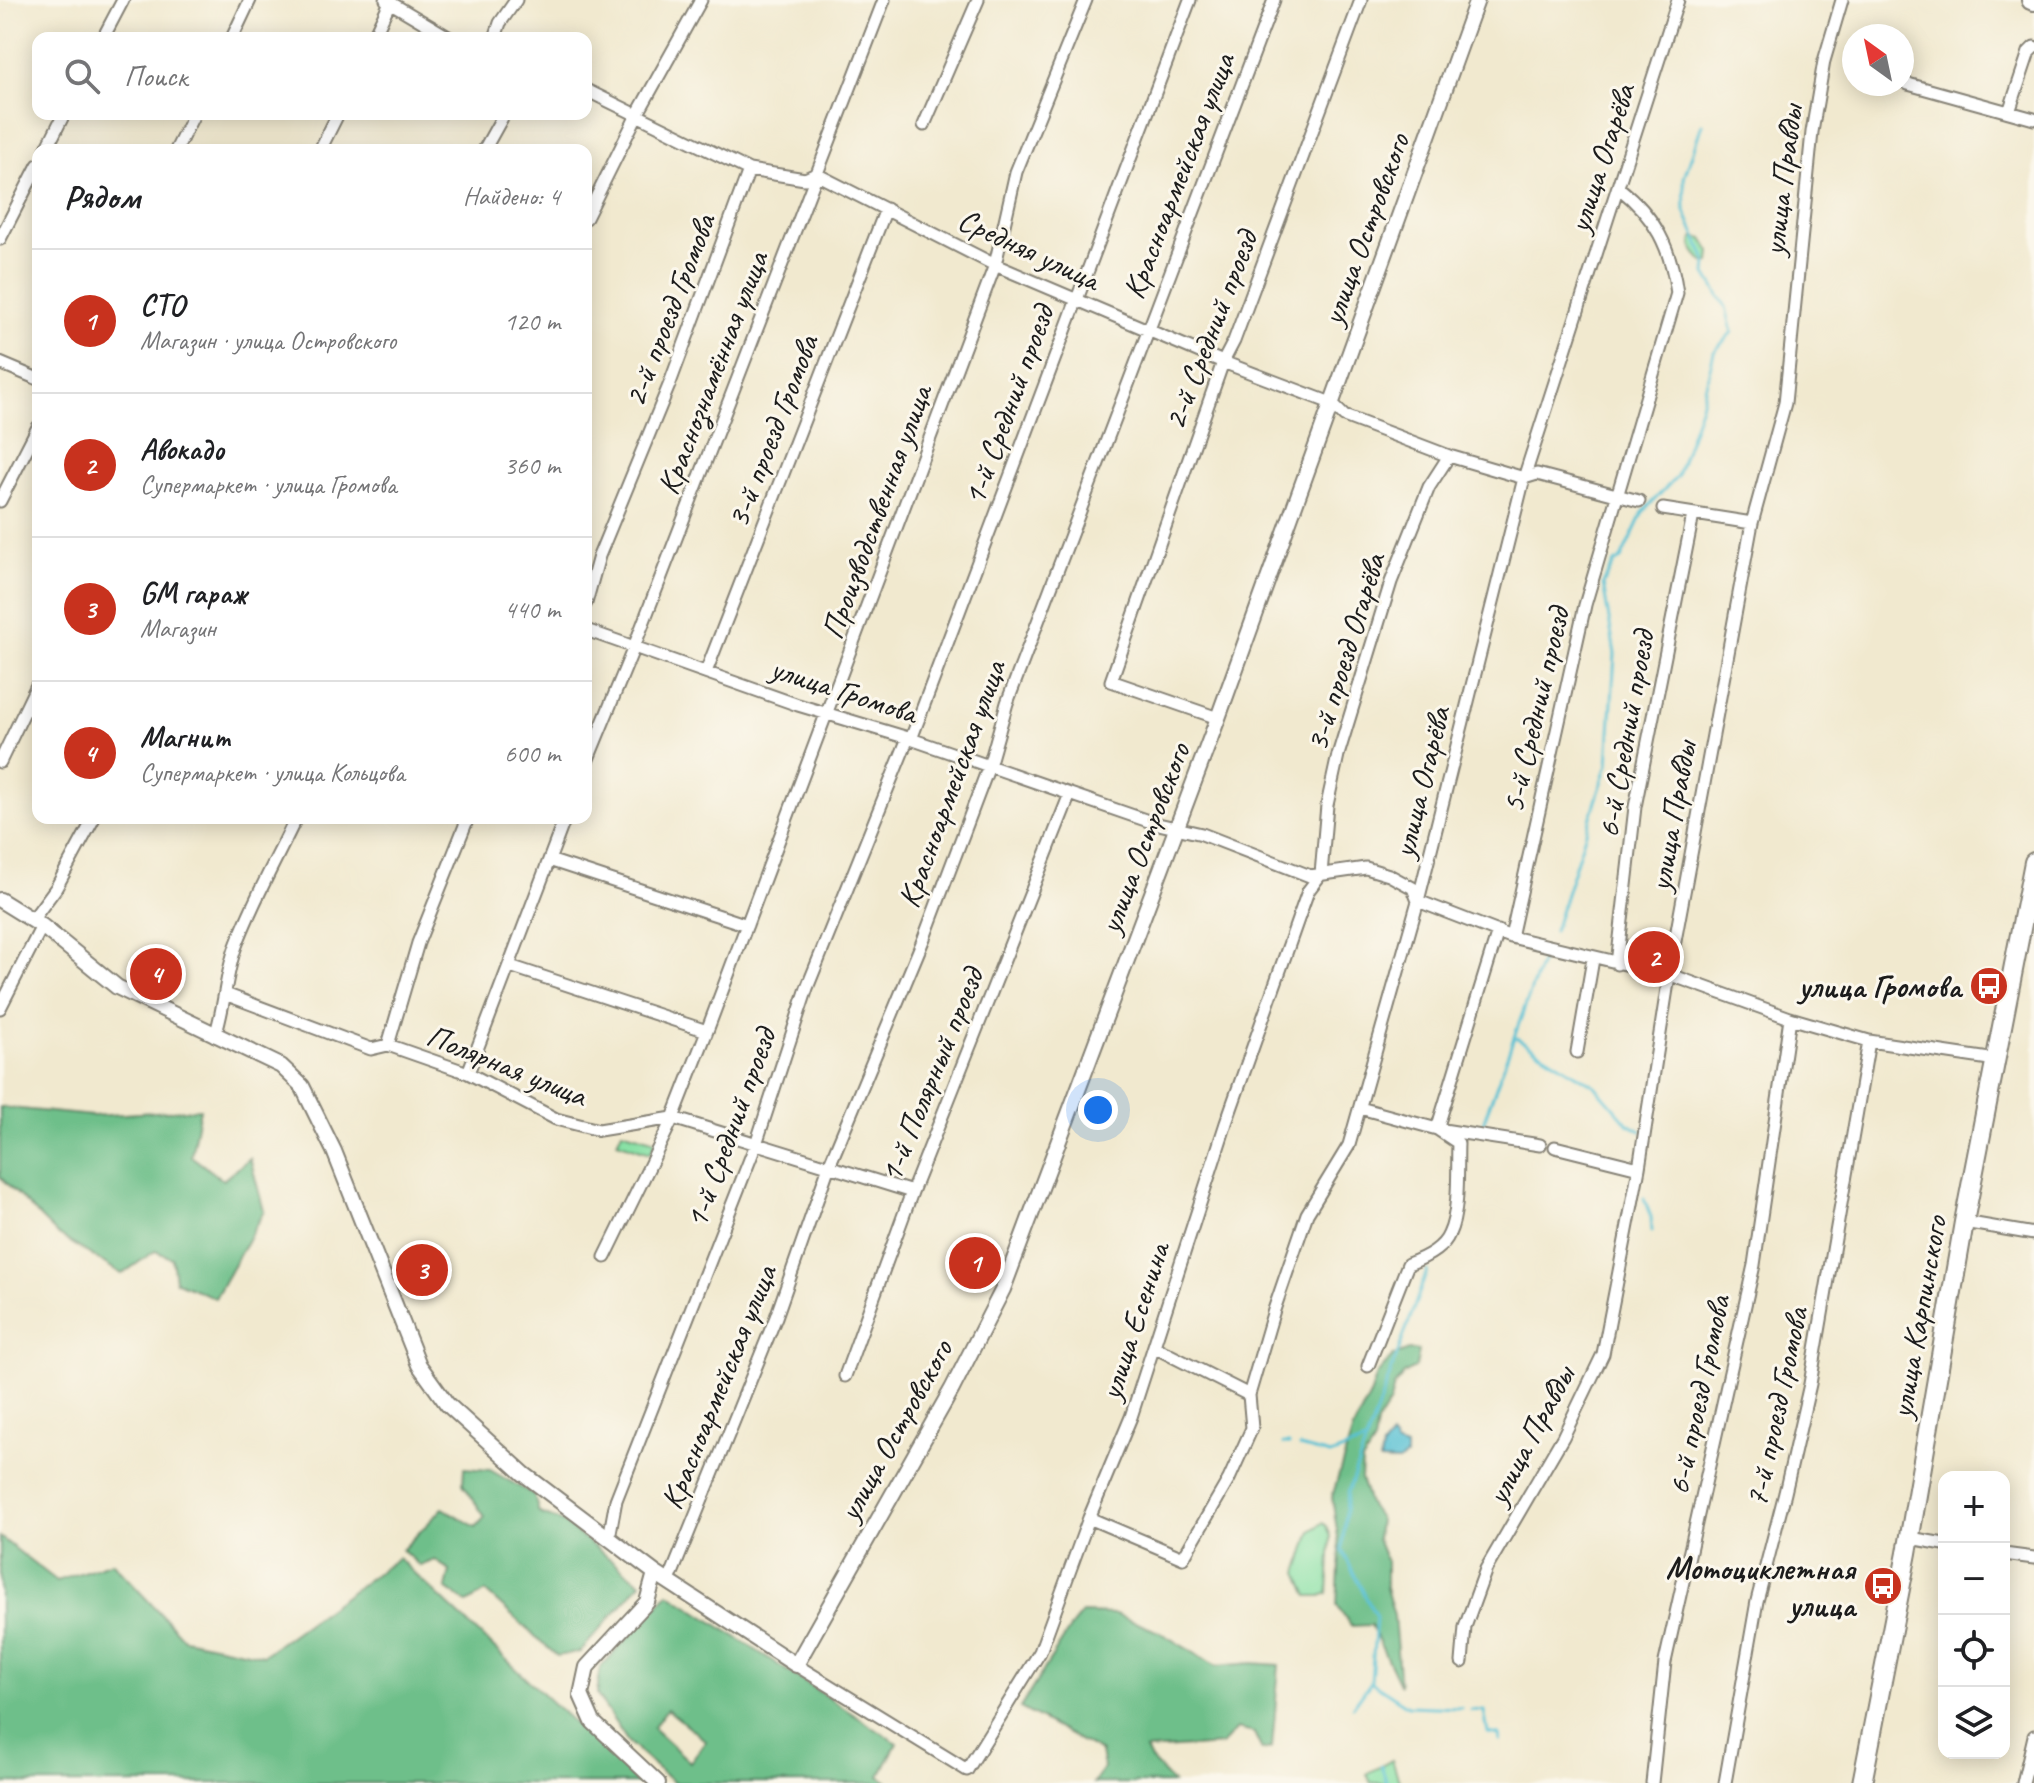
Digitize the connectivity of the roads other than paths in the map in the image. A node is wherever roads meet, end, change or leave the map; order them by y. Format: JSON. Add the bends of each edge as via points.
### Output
{"nodes":[{"id":1,"x":123,"y":0,"type":"edge"},
{"id":2,"x":250,"y":0,"type":"edge"},
{"id":3,"x":389,"y":0,"type":"edge"},
{"id":4,"x":516,"y":0,"type":"edge"},
{"id":5,"x":701,"y":0,"type":"edge"},
{"id":6,"x":884,"y":0,"type":"edge"},
{"id":7,"x":978,"y":0,"type":"edge"},
{"id":8,"x":1086,"y":0,"type":"edge"},
{"id":9,"x":1190,"y":0,"type":"edge"},
{"id":10,"x":1274,"y":0,"type":"edge"},
{"id":11,"x":1361,"y":0,"type":"edge"},
{"id":12,"x":1477,"y":0,"type":"edge"},
{"id":13,"x":1678,"y":0,"type":"edge"},
{"id":14,"x":1842,"y":0,"type":"edge"},
{"id":15,"x":106,"y":32,"type":"edge"},
{"id":16,"x":235,"y":32,"type":"edge"},
{"id":17,"x":376,"y":32,"type":"edge"},
{"id":18,"x":440,"y":32,"type":"edge"},
{"id":19,"x":497,"y":32,"type":"edge"},
{"id":20,"x":2034,"y":47,"type":"edge"},
{"id":21,"x":1914,"y":86,"type":"edge"},
{"id":22,"x":592,"y":93,"type":"edge"},
{"id":23,"x":2009,"y":112,"type":"junction"},
{"id":24,"x":637,"y":115,"type":"junction"},
{"id":25,"x":2034,"y":119,"type":"edge"},
{"id":26,"x":61,"y":120,"type":"edge"},
{"id":27,"x":191,"y":120,"type":"edge"},
{"id":28,"x":335,"y":120,"type":"edge"},
{"id":29,"x":501,"y":120,"type":"edge"},
{"id":30,"x":924,"y":125,"type":"dead end"},
{"id":31,"x":49,"y":144,"type":"edge"},
{"id":32,"x":179,"y":144,"type":"edge"},
{"id":33,"x":323,"y":144,"type":"edge"},
{"id":34,"x":487,"y":144,"type":"edge"},
{"id":35,"x":749,"y":170,"type":"junction"},
{"id":36,"x":816,"y":174,"type":"junction"},
{"id":37,"x":32,"y":177,"type":"edge"},
{"id":38,"x":1619,"y":188,"type":"junction"},
{"id":39,"x":592,"y":206,"type":"edge"},
{"id":40,"x":886,"y":209,"type":"junction"},
{"id":41,"x":0,"y":239,"type":"edge"},
{"id":42,"x":995,"y":265,"type":"junction"},
{"id":43,"x":1075,"y":300,"type":"junction"},
{"id":44,"x":1148,"y":329,"type":"junction"},
{"id":45,"x":1223,"y":362,"type":"junction"},
{"id":46,"x":0,"y":363,"type":"edge"},
{"id":47,"x":32,"y":376,"type":"edge"},
{"id":48,"x":1331,"y":403,"type":"junction"},
{"id":49,"x":32,"y":439,"type":"edge"},
{"id":50,"x":1449,"y":456,"type":"junction"},
{"id":51,"x":1524,"y":478,"type":"junction"},
{"id":52,"x":1617,"y":496,"type":"junction"},
{"id":53,"x":0,"y":501,"type":"edge"},
{"id":54,"x":1639,"y":501,"type":"dead end"},
{"id":55,"x":1663,"y":509,"type":"dead end"},
{"id":56,"x":1693,"y":515,"type":"junction"},
{"id":57,"x":1752,"y":523,"type":"junction"},
{"id":58,"x":592,"y":581,"type":"edge"},
{"id":59,"x":592,"y":632,"type":"edge"},
{"id":60,"x":634,"y":647,"type":"junction"},
{"id":61,"x":706,"y":672,"type":"junction"},
{"id":62,"x":32,"y":695,"type":"edge"},
{"id":63,"x":828,"y":713,"type":"junction"},
{"id":64,"x":1218,"y":718,"type":"junction"},
{"id":65,"x":910,"y":738,"type":"junction"},
{"id":66,"x":592,"y":749,"type":"edge"},
{"id":67,"x":0,"y":762,"type":"edge"},
{"id":68,"x":989,"y":766,"type":"junction"},
{"id":69,"x":1070,"y":794,"type":"junction"},
{"id":70,"x":91,"y":824,"type":"edge"},
{"id":71,"x":293,"y":824,"type":"edge"},
{"id":72,"x":466,"y":824,"type":"edge"},
{"id":73,"x":563,"y":824,"type":"edge"},
{"id":74,"x":1177,"y":830,"type":"junction"},
{"id":75,"x":549,"y":860,"type":"junction"},
{"id":76,"x":2034,"y":862,"type":"edge"},
{"id":77,"x":1321,"y":874,"type":"junction"},
{"id":78,"x":0,"y":900,"type":"edge"},
{"id":79,"x":1418,"y":901,"type":"junction"},
{"id":80,"x":37,"y":923,"type":"junction"},
{"id":81,"x":747,"y":925,"type":"junction"},
{"id":82,"x":1498,"y":931,"type":"junction"},
{"id":83,"x":1511,"y":937,"type":"junction"},
{"id":84,"x":1593,"y":959,"type":"junction"},
{"id":85,"x":1617,"y":964,"type":"junction"},
{"id":86,"x":510,"y":966,"type":"junction"},
{"id":87,"x":1671,"y":975,"type":"junction"},
{"id":88,"x":225,"y":994,"type":"junction"},
{"id":89,"x":0,"y":1008,"type":"edge"},
{"id":90,"x":1790,"y":1018,"type":"junction"},
{"id":91,"x":707,"y":1031,"type":"junction"},
{"id":92,"x":215,"y":1036,"type":"junction"},
{"id":93,"x":1869,"y":1041,"type":"junction"},
{"id":94,"x":388,"y":1045,"type":"junction"},
{"id":95,"x":1577,"y":1052,"type":"dead end"},
{"id":96,"x":1996,"y":1060,"type":"junction"},
{"id":97,"x":468,"y":1073,"type":"junction"},
{"id":98,"x":1360,"y":1108,"type":"junction"},
{"id":99,"x":673,"y":1118,"type":"junction"},
{"id":100,"x":1437,"y":1129,"type":"junction"},
{"id":101,"x":756,"y":1144,"type":"junction"},
{"id":102,"x":1540,"y":1145,"type":"dead end"},
{"id":103,"x":1555,"y":1147,"type":"dead end"},
{"id":104,"x":829,"y":1166,"type":"junction"},
{"id":105,"x":1639,"y":1168,"type":"junction"},
{"id":106,"x":912,"y":1192,"type":"junction"},
{"id":107,"x":1964,"y":1222,"type":"junction"},
{"id":108,"x":2034,"y":1234,"type":"edge"},
{"id":109,"x":605,"y":1257,"type":"dead end"},
{"id":110,"x":1156,"y":1348,"type":"junction"},
{"id":111,"x":1368,"y":1366,"type":"dead end"},
{"id":112,"x":845,"y":1376,"type":"dead end"},
{"id":113,"x":1249,"y":1395,"type":"junction"},
{"id":114,"x":1089,"y":1518,"type":"junction"},
{"id":115,"x":609,"y":1538,"type":"junction"},
{"id":116,"x":1910,"y":1538,"type":"junction"},
{"id":117,"x":1938,"y":1543,"type":"edge"},
{"id":118,"x":2010,"y":1555,"type":"edge"},
{"id":119,"x":2034,"y":1558,"type":"edge"},
{"id":120,"x":655,"y":1573,"type":"junction"},
{"id":121,"x":669,"y":1581,"type":"junction"},
{"id":122,"x":1462,"y":1662,"type":"dead end"},
{"id":123,"x":796,"y":1665,"type":"junction"},
{"id":124,"x":2034,"y":1736,"type":"edge"},
{"id":125,"x":658,"y":1783,"type":"edge"},
{"id":126,"x":1652,"y":1783,"type":"edge"},
{"id":127,"x":1725,"y":1783,"type":"edge"},
{"id":128,"x":1862,"y":1783,"type":"edge"},
{"id":129,"x":2023,"y":1783,"type":"edge"}],
"edges":[{"from":1,"to":15,"type":"street"},
{"from":2,"to":16,"type":"street"},
{"from":3,"to":17,"type":"street"},
{"from":3,"to":18,"type":"street"},
{"from":4,"to":19,"type":"street"},
{"from":5,"to":24,"type":"street"},
{"from":6,"to":36,"type":"street","name":"Краснознамённая улица"},
{"from":7,"to":30,"type":"street"},
{"from":8,"to":42,"type":"street","name":"Производственная улица","via":[[1016,172]]},
{"from":9,"to":43,"type":"street","name":"1-й Средний проезд"},
{"from":10,"to":44,"type":"street","name":"Красноармейская улица"},
{"from":11,"to":45,"type":"street","name":"2-й Средний проезд"},
{"from":12,"to":48,"type":"street","name":"улица Островского"},
{"from":13,"to":38,"type":"street","name":"улица Огарёва"},
{"from":14,"to":57,"type":"street","name":"улица Правды","via":[[1824,61],[1812,132],[1785,403]]},
{"from":20,"to":23,"type":"street"},
{"from":21,"to":23,"type":"street"},
{"from":22,"to":24,"type":"street","name":"Средняя улица"},
{"from":23,"to":25,"type":"street"},
{"from":24,"to":35,"type":"street","name":"Средняя улица"},
{"from":24,"to":39,"type":"street"},
{"from":26,"to":31,"type":"street"},
{"from":27,"to":32,"type":"street"},
{"from":28,"to":33,"type":"street"},
{"from":29,"to":34,"type":"street"},
{"from":35,"to":36,"type":"street","name":"Средняя улица","via":[[805,179]]},
{"from":35,"to":58,"type":"street","name":"2-й проезд Громова"},
{"from":36,"to":40,"type":"street","name":"Средняя улица"},
{"from":36,"to":60,"type":"street","name":"Краснознамённая улица"},
{"from":37,"to":41,"type":"street"},
{"from":38,"to":51,"type":"street","name":"улица Огарёва"},
{"from":38,"to":52,"type":"street","name":"5-й Средний проезд","via":[[1641,205],[1668,250],[1677,293]]},
{"from":40,"to":42,"type":"street","name":"Средняя улица"},
{"from":40,"to":61,"type":"street","name":"3-й проезд Громова"},
{"from":42,"to":43,"type":"street","name":"Средняя улица"},
{"from":42,"to":63,"type":"street","name":"Производственная улица"},
{"from":43,"to":44,"type":"street","name":"Средняя улица"},
{"from":43,"to":65,"type":"street","name":"1-й Средний проезд"},
{"from":44,"to":45,"type":"street","name":"Средняя улица"},
{"from":44,"to":68,"type":"street","name":"Красноармейская улица","via":[[1007,703]]},
{"from":45,"to":48,"type":"street","name":"Средняя улица"},
{"from":45,"to":64,"type":"street","name":"2-й Средний проезд","via":[[1111,681]]},
{"from":46,"to":47,"type":"street"},
{"from":48,"to":50,"type":"street","name":"Средняя улица","via":[[1344,416]]},
{"from":48,"to":64,"type":"street","name":"улица Островского"},
{"from":49,"to":53,"type":"street"},
{"from":50,"to":51,"type":"street","name":"Средняя улица"},
{"from":50,"to":77,"type":"street","name":"3-й проезд Огарёва","via":[[1429,487],[1391,582],[1338,755]]},
{"from":51,"to":52,"type":"street","name":"Средняя улица","via":[[1537,474]]},
{"from":51,"to":79,"type":"street","name":"улица Огарёва"},
{"from":52,"to":54,"type":"street","name":"Средняя улица"},
{"from":52,"to":83,"type":"street","name":"5-й Средний проезд","via":[[1585,605]]},
{"from":55,"to":56,"type":"street"},
{"from":56,"to":57,"type":"street"},
{"from":56,"to":85,"type":"street","name":"6-й Средний проезд","via":[[1635,807]]},
{"from":57,"to":87,"type":"street","name":"улица Правды"},
{"from":59,"to":60,"type":"street","name":"улица Громова"},
{"from":60,"to":61,"type":"street","name":"улица Громова"},
{"from":60,"to":66,"type":"street","name":"Краснознамённая улица"},
{"from":61,"to":63,"type":"street","name":"улица Громова"},
{"from":62,"to":67,"type":"street"},
{"from":63,"to":65,"type":"street","name":"улица Громова"},
{"from":63,"to":81,"type":"street","name":"Производственная улица"},
{"from":64,"to":74,"type":"street","name":"улица Островского"},
{"from":65,"to":68,"type":"street","name":"улица Громова"},
{"from":65,"to":101,"type":"street","name":"1-й Средний проезд","via":[[807,988]]},
{"from":68,"to":69,"type":"street","name":"улица Громова"},
{"from":68,"to":104,"type":"street","name":"Красноармейская улица"},
{"from":69,"to":74,"type":"street","name":"улица Громова"},
{"from":69,"to":106,"type":"street","name":"1-й Полярный проезд"},
{"from":70,"to":80,"type":"street"},
{"from":71,"to":88,"type":"street","via":[[236,946]]},
{"from":72,"to":94,"type":"street","via":[[418,943]]},
{"from":73,"to":75,"type":"street"},
{"from":74,"to":77,"type":"street","name":"улица Громова","via":[[1202,834],[1310,876]]},
{"from":74,"to":123,"type":"street","name":"улица Островского","via":[[1003,1289]]},
{"from":75,"to":81,"type":"street"},
{"from":75,"to":86,"type":"street"},
{"from":76,"to":96,"type":"main road","name":"улица Карпинского"},
{"from":77,"to":79,"type":"street","name":"улица Громова","via":[[1353,868],[1378,871],[1413,888]]},
{"from":77,"to":110,"type":"street","name":"улица Есенина","via":[[1308,891],[1231,1109]]},
{"from":78,"to":80,"type":"street"},
{"from":79,"to":82,"type":"street","name":"улица Громова"},
{"from":79,"to":98,"type":"street","name":"улица Огарёва"},
{"from":80,"to":89,"type":"street"},
{"from":80,"to":92,"type":"street","via":[[117,987]]},
{"from":81,"to":91,"type":"street","name":"Производственная улица"},
{"from":82,"to":83,"type":"street","name":"улица Громова"},
{"from":82,"to":100,"type":"street"},
{"from":83,"to":84,"type":"street","name":"улица Громова"},
{"from":84,"to":85,"type":"street","name":"улица Громова"},
{"from":84,"to":95,"type":"street"},
{"from":85,"to":87,"type":"street","name":"улица Громова"},
{"from":86,"to":91,"type":"street"},
{"from":86,"to":97,"type":"street"},
{"from":87,"to":90,"type":"street","name":"улица Громова"},
{"from":87,"to":105,"type":"street","name":"улица Правды"},
{"from":88,"to":92,"type":"street"},
{"from":88,"to":94,"type":"street","name":"Полярная улица","via":[[371,1049]]},
{"from":90,"to":93,"type":"street","name":"улица Громова"},
{"from":90,"to":126,"type":"street","name":"6-й проезд Громова","via":[[1754,1265],[1665,1662]]},
{"from":91,"to":99,"type":"street","name":"Производственная улица"},
{"from":92,"to":115,"type":"street","via":[[281,1066],[302,1086],[334,1151],[421,1368],[447,1404],[524,1474]]},
{"from":93,"to":96,"type":"street","name":"улица Громова"},
{"from":93,"to":127,"type":"street","name":"7-й проезд Громова","via":[[1810,1384],[1757,1601]]},
{"from":94,"to":97,"type":"street","name":"Полярная улица"},
{"from":96,"to":107,"type":"main road","name":"улица Карпинского"},
{"from":97,"to":99,"type":"street","name":"Полярная улица","via":[[556,1119],[599,1130]]},
{"from":98,"to":100,"type":"street"},
{"from":98,"to":113,"type":"street","name":"улица Огарёва","via":[[1349,1145],[1307,1214]]},
{"from":99,"to":101,"type":"street","name":"Полярная улица"},
{"from":99,"to":109,"type":"street","name":"Производственная улица"},
{"from":100,"to":102,"type":"street"},
{"from":100,"to":111,"type":"street","via":[[1458,1143],[1449,1236],[1425,1258],[1408,1264]]},
{"from":101,"to":104,"type":"street","name":"Полярная улица"},
{"from":101,"to":115,"type":"street","name":"1-й Средний проезд","via":[[616,1500]]},
{"from":103,"to":105,"type":"street"},
{"from":104,"to":106,"type":"street","name":"Полярная улица"},
{"from":104,"to":121,"type":"street","name":"Красноармейская улица","via":[[776,1317]]},
{"from":105,"to":122,"type":"street","name":"улица Правды","via":[[1603,1354],[1563,1437],[1486,1569],[1465,1627]]},
{"from":106,"to":112,"type":"street","name":"1-й Полярный проезд"},
{"from":107,"to":108,"type":"street"},
{"from":107,"to":116,"type":"main road","name":"улица Карпинского"},
{"from":110,"to":113,"type":"street"},
{"from":110,"to":114,"type":"street","name":"улица Есенина"},
{"from":113,"to":114,"type":"street","name":"улица Огарёва","via":[[1252,1428],[1183,1558]]},
{"from":114,"to":123,"type":"street","name":"улица Есенина","via":[[1040,1652],[967,1770]]},
{"from":115,"to":120,"type":"street"},
{"from":116,"to":117,"type":"street"},
{"from":116,"to":128,"type":"main road","name":"улица Карпинского"},
{"from":118,"to":119,"type":"street"},
{"from":120,"to":121,"type":"street"},
{"from":120,"to":125,"type":"street","via":[[647,1602],[587,1667],[581,1695],[593,1722]]},
{"from":121,"to":123,"type":"street"},
{"from":124,"to":129,"type":"street"}]}
